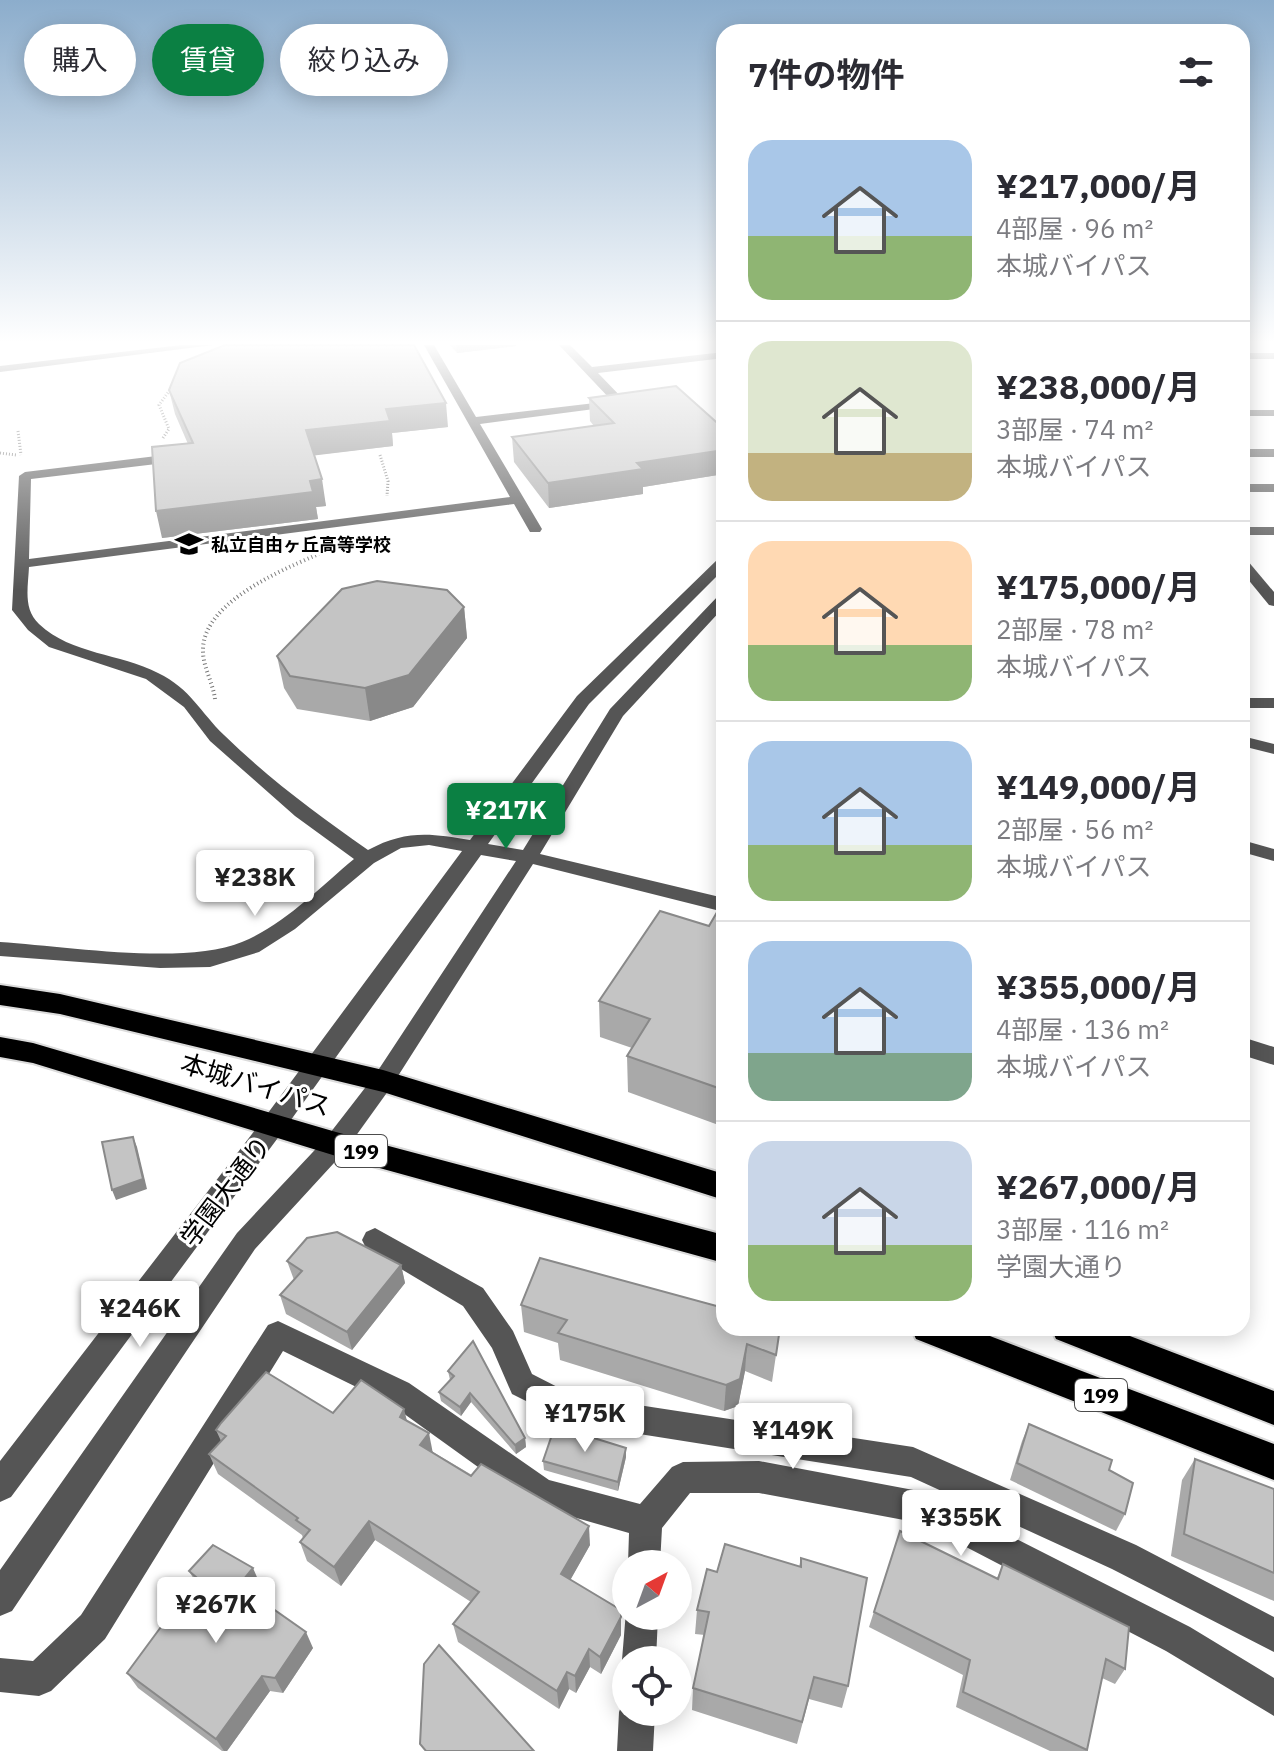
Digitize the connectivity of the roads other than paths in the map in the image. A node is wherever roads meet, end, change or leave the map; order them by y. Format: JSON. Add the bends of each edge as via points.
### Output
{"nodes":[{"id":1,"x":478,"y":427,"type":"edge"},
{"id":2,"x":1250,"y":453,"type":"edge"},
{"id":3,"x":1274,"y":453,"type":"edge"},
{"id":4,"x":173,"y":458,"type":"edge"},
{"id":5,"x":1250,"y":488,"type":"edge"},
{"id":6,"x":1274,"y":488,"type":"edge"},
{"id":7,"x":518,"y":500,"type":"junction"},
{"id":8,"x":535,"y":529,"type":"dead end"},
{"id":9,"x":1250,"y":531,"type":"edge"},
{"id":10,"x":1274,"y":531,"type":"edge"},
{"id":11,"x":18,"y":567,"type":"junction"},
{"id":12,"x":716,"y":569,"type":"edge"},
{"id":13,"x":1250,"y":570,"type":"edge"},
{"id":14,"x":1267,"y":585,"type":"edge"},
{"id":15,"x":1274,"y":602,"type":"edge"},
{"id":16,"x":716,"y":607,"type":"edge"},
{"id":17,"x":1250,"y":703,"type":"edge"},
{"id":18,"x":1274,"y":703,"type":"edge"},
{"id":19,"x":1250,"y":743,"type":"edge"},
{"id":20,"x":1274,"y":749,"type":"edge"},
{"id":21,"x":475,"y":848,"type":"junction"},
{"id":22,"x":1250,"y":848,"type":"edge"},
{"id":23,"x":1274,"y":855,"type":"edge"},
{"id":24,"x":528,"y":857,"type":"junction"},
{"id":25,"x":367,"y":859,"type":"junction"},
{"id":26,"x":716,"y":903,"type":"edge"},
{"id":27,"x":0,"y":949,"type":"edge"},
{"id":28,"x":0,"y":995,"type":"edge"},
{"id":29,"x":0,"y":1047,"type":"edge"},
{"id":30,"x":1250,"y":1048,"type":"edge"},
{"id":31,"x":1274,"y":1056,"type":"edge"},
{"id":32,"x":315,"y":1066,"type":"junction"},
{"id":33,"x":383,"y":1081,"type":"junction"},
{"id":34,"x":274,"y":1124,"type":"junction"},
{"id":35,"x":336,"y":1144,"type":"junction"},
{"id":36,"x":716,"y":1185,"type":"edge"},
{"id":37,"x":375,"y":1240,"type":"dead end"},
{"id":38,"x":716,"y":1247,"type":"edge"},
{"id":39,"x":949,"y":1336,"type":"edge"},
{"id":40,"x":1089,"y":1336,"type":"edge"},
{"id":41,"x":1274,"y":1408,"type":"edge"},
{"id":42,"x":1274,"y":1462,"type":"edge"},
{"id":43,"x":0,"y":1486,"type":"edge"},
{"id":44,"x":646,"y":1522,"type":"junction"},
{"id":45,"x":645,"y":1550,"type":"edge"},
{"id":46,"x":0,"y":1599,"type":"edge"},
{"id":47,"x":1274,"y":1635,"type":"edge"},
{"id":48,"x":0,"y":1675,"type":"edge"},
{"id":49,"x":1274,"y":1698,"type":"edge"},
{"id":50,"x":636,"y":1726,"type":"edge"},
{"id":51,"x":635,"y":1751,"type":"edge"}],
"edges":[{"from":1,"to":7,"type":"street"},
{"from":2,"to":3,"type":"street"},
{"from":4,"to":11,"type":"street","via":[[25,476]]},
{"from":5,"to":6,"type":"street"},
{"from":7,"to":8,"type":"street"},
{"from":7,"to":11,"type":"street"},
{"from":9,"to":10,"type":"street"},
{"from":11,"to":25,"type":"street","via":[[20,610],[33,627],[55,644],[152,676],[190,703],[216,737],[302,812]]},
{"from":12,"to":21,"type":"street","name":"学園大通り","via":[[583,700]]},
{"from":13,"to":14,"type":"street"},
{"from":14,"to":15,"type":"street"},
{"from":16,"to":24,"type":"street","via":[[616,713]]},
{"from":17,"to":18,"type":"street"},
{"from":19,"to":20,"type":"street"},
{"from":21,"to":24,"type":"street"},
{"from":21,"to":25,"type":"street","via":[[429,839],[396,843]]},
{"from":21,"to":32,"type":"street","name":"学園大通り"},
{"from":22,"to":23,"type":"street"},
{"from":24,"to":26,"type":"street"},
{"from":24,"to":33,"type":"street"},
{"from":25,"to":27,"type":"street","via":[[288,924],[251,947],[210,960]]},
{"from":28,"to":32,"type":"highway","name":"本城バイパス","via":[[60,1004]]},
{"from":29,"to":34,"type":"highway","name":"本城バイパス","number":"199"},
{"from":30,"to":31,"type":"street"},
{"from":32,"to":33,"type":"highway","name":"本城バイパス"},
{"from":32,"to":34,"type":"street","name":"学園大通り"},
{"from":33,"to":35,"type":"street"},
{"from":33,"to":36,"type":"highway","name":"本城バイパス"},
{"from":34,"to":35,"type":"highway","name":"本城バイパス","number":"199"},
{"from":34,"to":43,"type":"street","name":"学園大通り"},
{"from":35,"to":38,"type":"highway","name":"本城バイパス","number":"199"},
{"from":35,"to":46,"type":"street","via":[[246,1241]]},
{"from":37,"to":47,"type":"street","via":[[473,1297],[503,1340],[522,1384],[570,1409],[913,1462],[1124,1557]]},
{"from":39,"to":42,"type":"highway","number":"199"},
{"from":40,"to":41,"type":"highway","number":"199"},
{"from":44,"to":45,"type":"street"},
{"from":44,"to":48,"type":"street","via":[[542,1494],[399,1393],[278,1334],[93,1627],[39,1679]]},
{"from":44,"to":49,"type":"street","via":[[683,1478],[759,1477],[924,1508],[1178,1639]]},
{"from":50,"to":51,"type":"street"}]}
